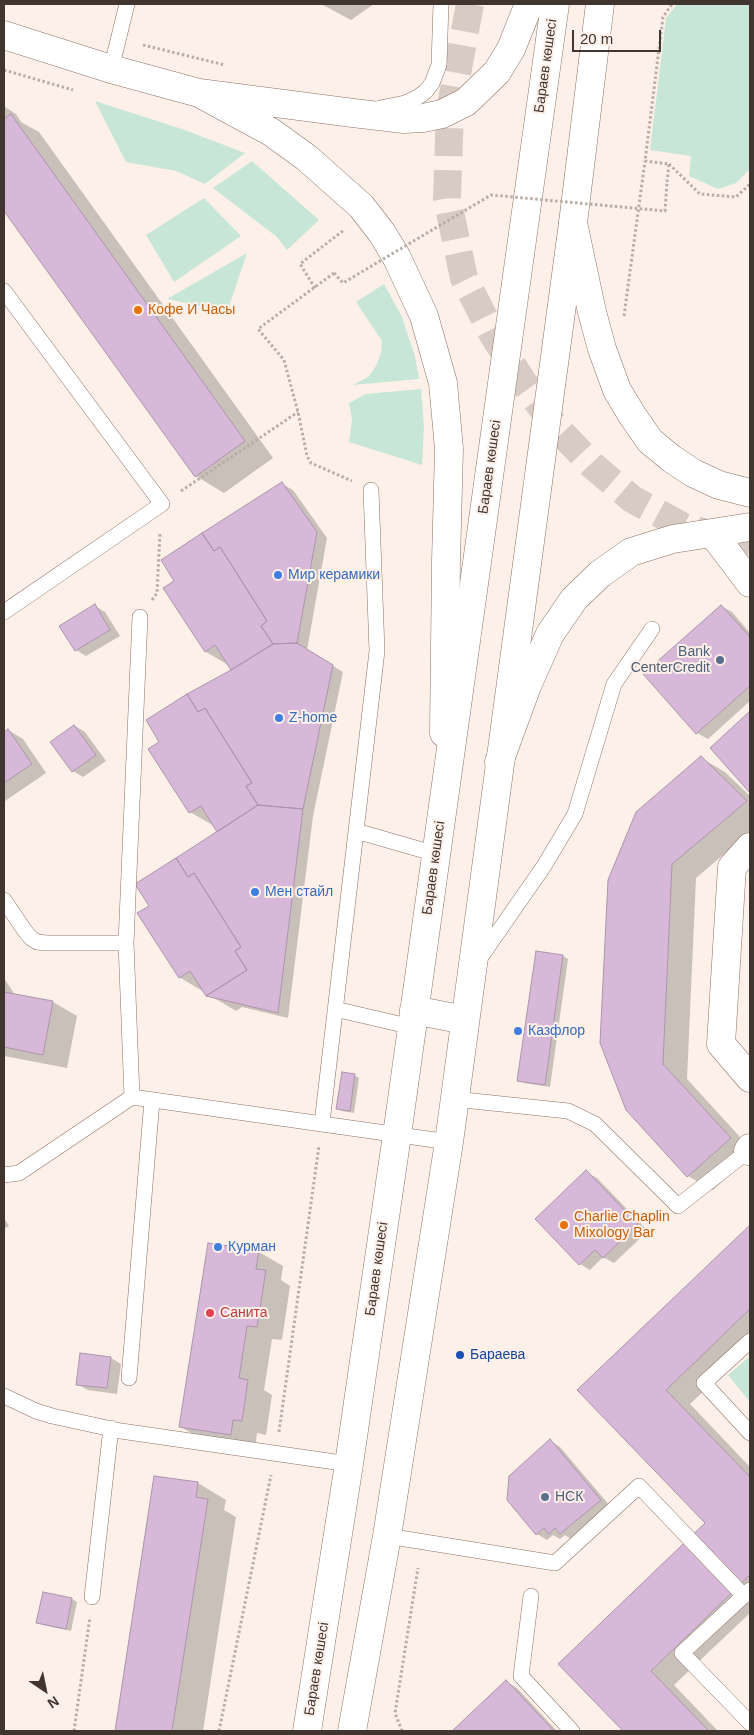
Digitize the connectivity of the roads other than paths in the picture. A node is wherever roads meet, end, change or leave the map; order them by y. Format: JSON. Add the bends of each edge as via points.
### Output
{"nodes":[{"id":1,"x":127,"y":4,"type":"edge"},
{"id":2,"x":442,"y":4,"type":"edge"},
{"id":3,"x":529,"y":4,"type":"edge"},
{"id":4,"x":555,"y":4,"type":"edge"},
{"id":5,"x":600,"y":4,"type":"edge"},
{"id":6,"x":4,"y":35,"type":"edge"},
{"id":7,"x":120,"y":72,"type":"junction"},
{"id":8,"x":199,"y":93,"type":"junction"},
{"id":9,"x":353,"y":113,"type":"junction"},
{"id":10,"x":573,"y":223,"type":"junction"},
{"id":11,"x":4,"y":291,"type":"edge"},
{"id":12,"x":371,"y":490,"type":"road end"},
{"id":13,"x":750,"y":492,"type":"edge"},
{"id":14,"x":750,"y":527,"type":"edge"},
{"id":15,"x":713,"y":534,"type":"junction"},
{"id":16,"x":750,"y":583,"type":"edge"},
{"id":17,"x":4,"y":612,"type":"edge"},
{"id":18,"x":140,"y":617,"type":"road end"},
{"id":19,"x":652,"y":629,"type":"dead end"},
{"id":20,"x":499,"y":762,"type":"junction"},
{"id":21,"x":444,"y":798,"type":"junction"},
{"id":22,"x":356,"y":831,"type":"junction"},
{"id":23,"x":750,"y":847,"type":"edge"},
{"id":24,"x":436,"y":854,"type":"junction"},
{"id":25,"x":4,"y":900,"type":"edge"},
{"id":26,"x":126,"y":943,"type":"junction"},
{"id":27,"x":471,"y":971,"type":"junction"},
{"id":28,"x":335,"y":1009,"type":"junction"},
{"id":29,"x":413,"y":1019,"type":"junction"},
{"id":30,"x":464,"y":1020,"type":"junction"},
{"id":31,"x":750,"y":1078,"type":"edge"},
{"id":32,"x":132,"y":1098,"type":"junction"},
{"id":33,"x":454,"y":1099,"type":"junction"},
{"id":34,"x":152,"y":1100,"type":"junction"},
{"id":35,"x":322,"y":1123,"type":"junction"},
{"id":36,"x":397,"y":1135,"type":"junction"},
{"id":37,"x":449,"y":1142,"type":"junction"},
{"id":38,"x":749,"y":1151,"type":"edge"},
{"id":39,"x":4,"y":1175,"type":"edge"},
{"id":40,"x":750,"y":1341,"type":"edge"},
{"id":41,"x":129,"y":1378,"type":"dead end"},
{"id":42,"x":4,"y":1396,"type":"edge"},
{"id":43,"x":111,"y":1428,"type":"junction"},
{"id":44,"x":750,"y":1433,"type":"edge"},
{"id":45,"x":349,"y":1464,"type":"junction"},
{"id":46,"x":387,"y":1536,"type":"junction"},
{"id":47,"x":747,"y":1593,"type":"edge"},
{"id":48,"x":531,"y":1596,"type":"dead end"},
{"id":49,"x":92,"y":1597,"type":"road end"},
{"id":50,"x":750,"y":1723,"type":"edge"},
{"id":51,"x":307,"y":1731,"type":"edge"},
{"id":52,"x":352,"y":1731,"type":"edge"},
{"id":53,"x":572,"y":1731,"type":"edge"}],
"edges":[{"from":1,"to":7,"type":"lane"},
{"from":2,"to":9,"type":"lane","via":[[439,65],[426,91],[405,103]]},
{"from":3,"to":9,"type":"main road","via":[[511,49],[497,72],[466,102],[442,114],[423,118]]},
{"from":4,"to":21,"type":"main road","name":"Бараев көшесі"},
{"from":5,"to":10,"type":"main road"},
{"from":6,"to":7,"type":"main road"},
{"from":7,"to":8,"type":"main road"},
{"from":8,"to":9,"type":"main road"},
{"from":8,"to":21,"type":"main road","via":[[271,132],[307,158],[361,206],[397,258],[424,316],[443,383],[449,448]]},
{"from":10,"to":13,"type":"main road","via":[[602,348],[617,390],[632,415],[650,441],[672,460],[719,485]]},
{"from":10,"to":20,"type":"main road"},
{"from":11,"to":17,"type":"lane","via":[[162,504]]},
{"from":12,"to":22,"type":"lane","via":[[377,651]]},
{"from":14,"to":15,"type":"main road"},
{"from":15,"to":16,"type":"main road"},
{"from":15,"to":20,"type":"main road","via":[[673,539],[631,552],[600,574],[574,599],[550,634]]},
{"from":18,"to":26,"type":"lane"},
{"from":19,"to":27,"type":"lane","via":[[614,684],[575,814],[544,866]]},
{"from":20,"to":27,"type":"main road"},
{"from":21,"to":24,"type":"main road","name":"Бараев көшесі"},
{"from":22,"to":24,"type":"lane"},
{"from":22,"to":28,"type":"lane"},
{"from":23,"to":31,"type":"main road","via":[[732,867],[721,1044]]},
{"from":24,"to":29,"type":"main road","name":"Бараев көшесі"},
{"from":25,"to":26,"type":"lane","via":[[25,931],[38,942]]},
{"from":26,"to":32,"type":"lane"},
{"from":27,"to":30,"type":"main road"},
{"from":28,"to":29,"type":"lane"},
{"from":28,"to":35,"type":"lane"},
{"from":29,"to":30,"type":"main road"},
{"from":29,"to":36,"type":"main road","name":"Бараев көшесі"},
{"from":30,"to":33,"type":"main road"},
{"from":32,"to":34,"type":"lane"},
{"from":32,"to":39,"type":"lane","via":[[19,1173]]},
{"from":33,"to":37,"type":"main road"},
{"from":33,"to":38,"type":"lane","via":[[568,1111],[595,1124],[678,1206]]},
{"from":34,"to":35,"type":"lane"},
{"from":34,"to":41,"type":"lane"},
{"from":35,"to":36,"type":"lane"},
{"from":36,"to":37,"type":"lane"},
{"from":36,"to":45,"type":"main road","name":"Бараев көшесі"},
{"from":37,"to":46,"type":"main road"},
{"from":40,"to":44,"type":"lane","via":[[704,1383]]},
{"from":42,"to":43,"type":"lane","via":[[52,1416]]},
{"from":43,"to":45,"type":"lane"},
{"from":43,"to":49,"type":"lane"},
{"from":45,"to":51,"type":"main road","name":"Бараев көшесі"},
{"from":46,"to":47,"type":"lane","via":[[555,1562],[639,1486]]},
{"from":46,"to":52,"type":"main road"},
{"from":47,"to":50,"type":"lane","via":[[682,1653]]},
{"from":48,"to":53,"type":"lane","via":[[521,1676]]}]}
